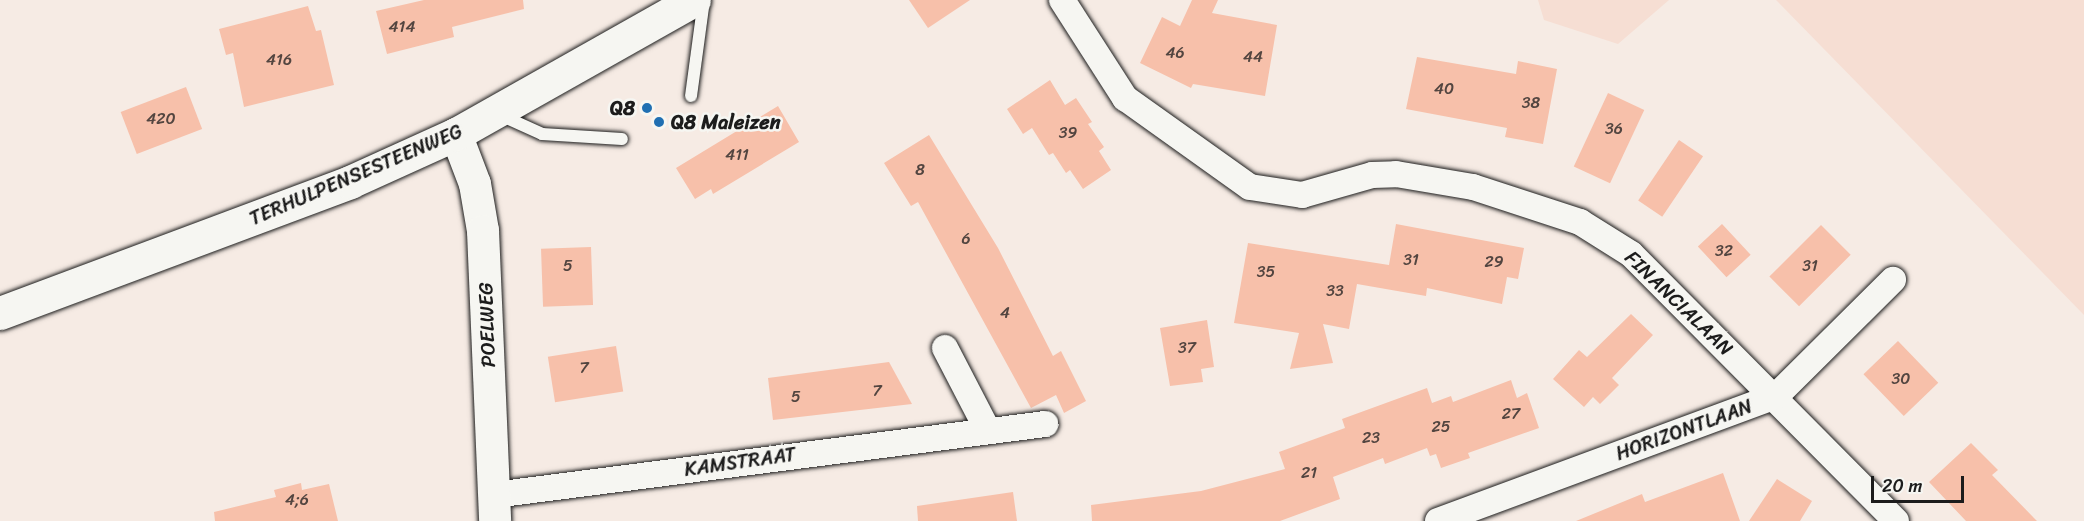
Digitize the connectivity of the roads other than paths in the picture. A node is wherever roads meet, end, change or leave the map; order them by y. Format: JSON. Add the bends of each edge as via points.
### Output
{"nodes":[{"id":1,"x":694,"y":0,"type":"edge"},
{"id":2,"x":704,"y":0,"type":"edge"},
{"id":3,"x":1062,"y":0,"type":"edge"},
{"id":4,"x":691,"y":96,"type":"dead end"},
{"id":5,"x":497,"y":114,"type":"junction"},
{"id":6,"x":456,"y":134,"type":"junction"},
{"id":7,"x":622,"y":139,"type":"dead end"},
{"id":8,"x":1893,"y":280,"type":"dead end"},
{"id":9,"x":0,"y":313,"type":"edge"},
{"id":10,"x":945,"y":348,"type":"dead end"},
{"id":11,"x":1776,"y":396,"type":"junction"},
{"id":12,"x":1045,"y":424,"type":"dead end"},
{"id":13,"x":987,"y":429,"type":"junction"},
{"id":14,"x":494,"y":508,"type":"edge"},
{"id":15,"x":1438,"y":521,"type":"edge"},
{"id":16,"x":1896,"y":521,"type":"edge"}],
"edges":[{"from":1,"to":5,"type":"main road","name":"TERHULPENSESTEENWEG"},
{"from":2,"to":4,"type":"lane"},
{"from":3,"to":11,"type":"street","name":"FINANCIALAAN","via":[[1125,98],[1232,177],[1251,187],[1302,195],[1372,175],[1396,174],[1473,187],[1580,222],[1631,254]]},
{"from":5,"to":6,"type":"main road","name":"TERHULPENSESTEENWEG"},
{"from":5,"to":7,"type":"lane","via":[[542,134]]},
{"from":6,"to":9,"type":"main road","name":"TERHULPENSESTEENWEG","via":[[350,182]]},
{"from":6,"to":14,"type":"street","name":"POELWEG","via":[[475,184],[483,231]]},
{"from":8,"to":11,"type":"street","name":"HORIZONTLAAN"},
{"from":10,"to":13,"type":"street"},
{"from":11,"to":15,"type":"street","name":"HORIZONTLAAN"},
{"from":11,"to":16,"type":"street","name":"FINANCIALAAN"},
{"from":12,"to":13,"type":"street","name":"KAMSTRAAT"},
{"from":13,"to":14,"type":"street","name":"KAMSTRAAT"}]}
